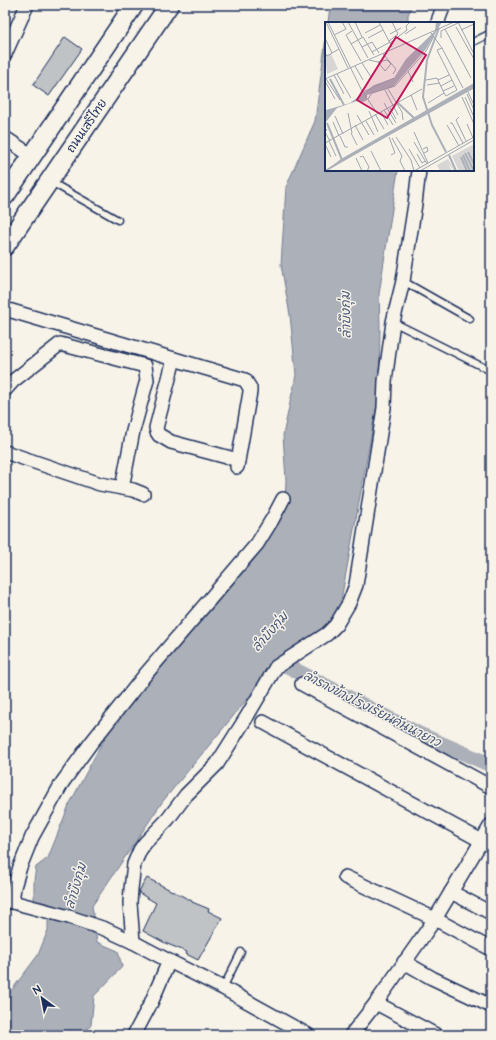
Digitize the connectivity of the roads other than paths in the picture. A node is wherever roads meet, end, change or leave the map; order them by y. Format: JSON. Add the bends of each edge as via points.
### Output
{"nodes":[{"id":1,"x":27,"y":5,"type":"edge"},
{"id":2,"x":134,"y":5,"type":"edge"},
{"id":3,"x":169,"y":5,"type":"edge"},
{"id":4,"x":444,"y":5,"type":"edge"},
{"id":5,"x":438,"y":22,"type":"edge"},
{"id":6,"x":491,"y":33,"type":"edge"},
{"id":7,"x":474,"y":42,"type":"edge"},
{"id":8,"x":5,"y":54,"type":"edge"},
{"id":9,"x":5,"y":138,"type":"edge"},
{"id":10,"x":32,"y":156,"type":"junction"},
{"id":11,"x":419,"y":171,"type":"edge"},
{"id":12,"x":49,"y":181,"type":"junction"},
{"id":13,"x":5,"y":196,"type":"edge"},
{"id":14,"x":118,"y":220,"type":"dead end"},
{"id":15,"x":5,"y":246,"type":"edge"},
{"id":16,"x":403,"y":281,"type":"junction"},
{"id":17,"x":5,"y":308,"type":"edge"},
{"id":18,"x":470,"y":319,"type":"dead end"},
{"id":19,"x":392,"y":322,"type":"junction"},
{"id":20,"x":174,"y":359,"type":"junction"},
{"id":21,"x":491,"y":371,"type":"edge"},
{"id":22,"x":5,"y":390,"type":"edge"},
{"id":23,"x":5,"y":452,"type":"edge"},
{"id":24,"x":122,"y":488,"type":"junction"},
{"id":25,"x":143,"y":494,"type":"dead end"},
{"id":26,"x":283,"y":499,"type":"dead end"},
{"id":27,"x":302,"y":684,"type":"dead end"},
{"id":28,"x":263,"y":722,"type":"dead end"},
{"id":29,"x":491,"y":787,"type":"edge"},
{"id":30,"x":491,"y":825,"type":"edge"},
{"id":31,"x":486,"y":844,"type":"edge"},
{"id":32,"x":345,"y":877,"type":"dead end"},
{"id":33,"x":451,"y":892,"type":"junction"},
{"id":34,"x":11,"y":902,"type":"edge"},
{"id":35,"x":491,"y":913,"type":"edge"},
{"id":36,"x":435,"y":919,"type":"junction"},
{"id":37,"x":133,"y":942,"type":"junction"},
{"id":38,"x":491,"y":949,"type":"edge"},
{"id":39,"x":242,"y":952,"type":"dead end"},
{"id":40,"x":169,"y":961,"type":"junction"},
{"id":41,"x":404,"y":962,"type":"junction"},
{"id":42,"x":223,"y":988,"type":"junction"},
{"id":43,"x":376,"y":1003,"type":"junction"},
{"id":44,"x":491,"y":1006,"type":"edge"},
{"id":45,"x":134,"y":1035,"type":"edge"},
{"id":46,"x":308,"y":1035,"type":"edge"},
{"id":47,"x":351,"y":1035,"type":"edge"},
{"id":48,"x":436,"y":1035,"type":"edge"}],
"edges":[{"from":1,"to":8,"type":"street"},
{"from":2,"to":10,"type":"main road"},
{"from":3,"to":12,"type":"main road","name":"ถนนเสรีไทย"},
{"from":4,"to":5,"type":"street"},
{"from":6,"to":7,"type":"lane"},
{"from":9,"to":10,"type":"street"},
{"from":10,"to":13,"type":"main road"},
{"from":11,"to":16,"type":"street"},
{"from":12,"to":14,"type":"lane"},
{"from":12,"to":15,"type":"main road","name":"ถนนเสรีไทย"},
{"from":16,"to":18,"type":"lane"},
{"from":16,"to":19,"type":"street"},
{"from":17,"to":20,"type":"street"},
{"from":19,"to":21,"type":"lane"},
{"from":19,"to":37,"type":"street","via":[[384,408],[356,585],[343,615],[334,628],[274,670],[217,764],[186,795],[140,850],[134,864],[130,902]]},
{"from":20,"to":20,"type":"street","via":[[245,380],[249,385],[249,403],[237,463],[171,442],[157,432]]},
{"from":22,"to":24,"type":"street","via":[[60,344],[145,366],[147,380],[133,431]]},
{"from":23,"to":24,"type":"street","via":[[100,484]]},
{"from":24,"to":25,"type":"street"},
{"from":26,"to":34,"type":"street","via":[[257,544],[145,675],[62,783],[32,837],[20,867]]},
{"from":27,"to":29,"type":"street"},
{"from":28,"to":31,"type":"street"},
{"from":30,"to":31,"type":"street"},
{"from":31,"to":33,"type":"street"},
{"from":32,"to":36,"type":"street"},
{"from":33,"to":35,"type":"street"},
{"from":33,"to":36,"type":"street"},
{"from":34,"to":37,"type":"street","via":[[98,926]]},
{"from":36,"to":38,"type":"street"},
{"from":36,"to":41,"type":"street"},
{"from":37,"to":40,"type":"street"},
{"from":39,"to":42,"type":"lane"},
{"from":40,"to":42,"type":"street"},
{"from":40,"to":45,"type":"street"},
{"from":41,"to":43,"type":"street"},
{"from":41,"to":44,"type":"street"},
{"from":42,"to":46,"type":"street"},
{"from":43,"to":47,"type":"street"},
{"from":43,"to":48,"type":"street"}]}
